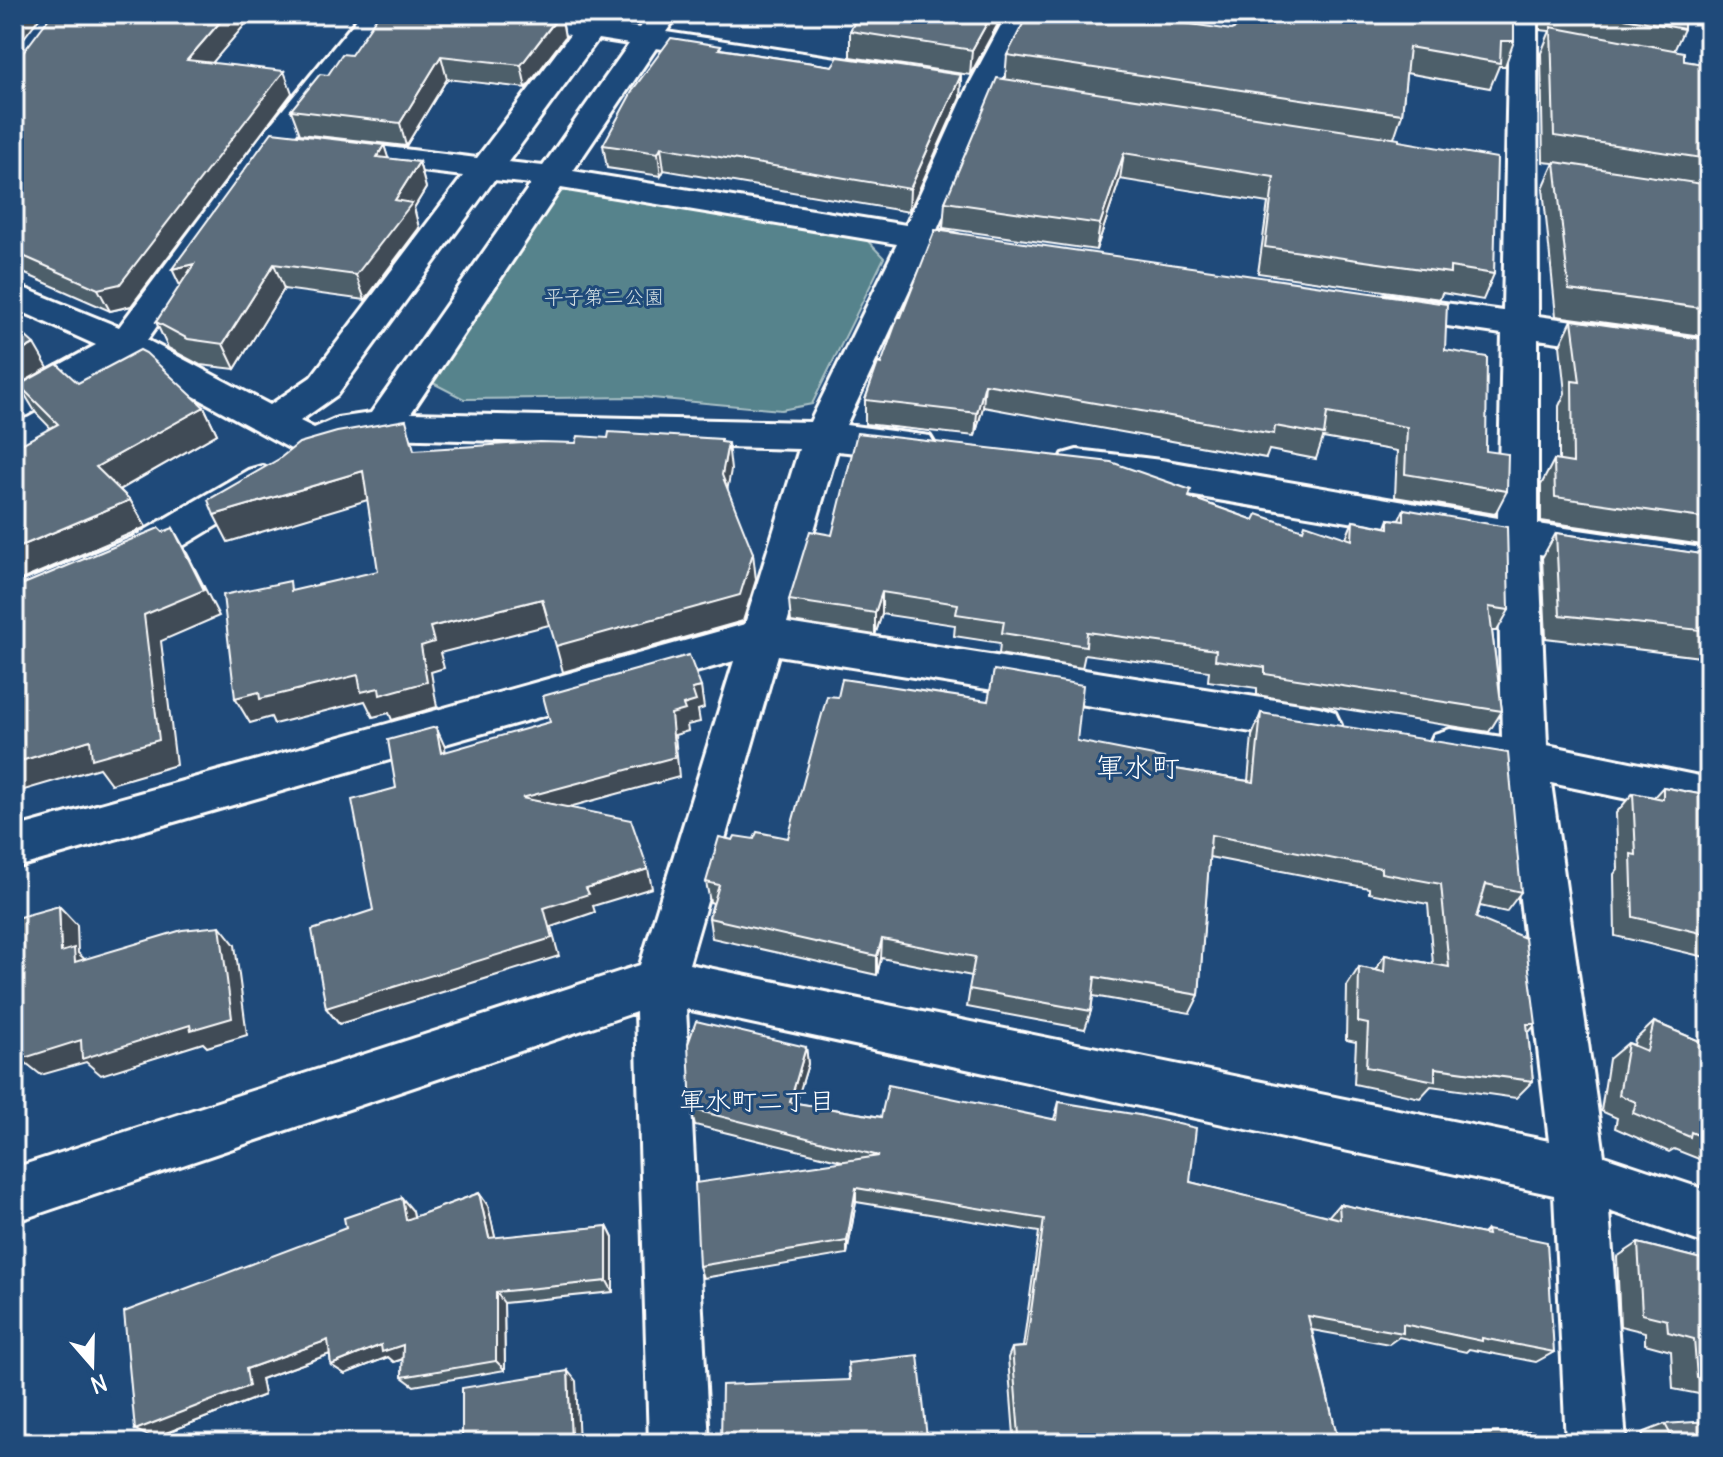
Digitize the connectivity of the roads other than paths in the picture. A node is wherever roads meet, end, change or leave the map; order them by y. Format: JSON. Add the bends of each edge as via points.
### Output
{"nodes":[{"id":1,"x":376,"y":14,"type":"edge"},
{"id":2,"x":490,"y":14,"type":"edge"},
{"id":3,"x":1021,"y":14,"type":"edge"},
{"id":4,"x":596,"y":22,"type":"edge"},
{"id":5,"x":656,"y":26,"type":"edge"},
{"id":6,"x":1522,"y":31,"type":"edge"},
{"id":7,"x":922,"y":79,"type":"edge"},
{"id":8,"x":272,"y":143,"type":"junction"},
{"id":9,"x":485,"y":169,"type":"junction"},
{"id":10,"x":552,"y":177,"type":"junction"},
{"id":11,"x":917,"y":238,"type":"junction"},
{"id":12,"x":979,"y":247,"type":"edge"},
{"id":13,"x":14,"y":295,"type":"edge"},
{"id":14,"x":1350,"y":301,"type":"edge"},
{"id":15,"x":1520,"y":326,"type":"junction"},
{"id":16,"x":126,"y":344,"type":"junction"},
{"id":17,"x":1709,"y":352,"type":"edge"},
{"id":18,"x":14,"y":406,"type":"edge"},
{"id":19,"x":272,"y":422,"type":"junction"},
{"id":20,"x":383,"y":425,"type":"junction"},
{"id":21,"x":822,"y":436,"type":"junction"},
{"id":22,"x":315,"y":445,"type":"junction"},
{"id":23,"x":945,"y":449,"type":"edge"},
{"id":24,"x":1038,"y":460,"type":"edge"},
{"id":25,"x":1518,"y":536,"type":"junction"},
{"id":26,"x":1709,"y":564,"type":"edge"},
{"id":27,"x":14,"y":603,"type":"edge"},
{"id":28,"x":762,"y":636,"type":"junction"},
{"id":29,"x":1354,"y":731,"type":"edge"},
{"id":30,"x":1416,"y":741,"type":"edge"},
{"id":31,"x":1525,"y":759,"type":"junction"},
{"id":32,"x":1709,"y":797,"type":"edge"},
{"id":33,"x":14,"y":848,"type":"edge"},
{"id":34,"x":660,"y":981,"type":"junction"},
{"id":35,"x":1580,"y":1174,"type":"junction"},
{"id":36,"x":14,"y":1195,"type":"edge"},
{"id":37,"x":1709,"y":1218,"type":"edge"},
{"id":38,"x":679,"y":1443,"type":"edge"},
{"id":39,"x":1596,"y":1443,"type":"edge"}],
"edges":[{"from":1,"to":8,"type":"street"},
{"from":2,"to":4,"type":"street"},
{"from":3,"to":11,"type":"street"},
{"from":4,"to":5,"type":"street"},
{"from":4,"to":9,"type":"street"},
{"from":5,"to":7,"type":"street"},
{"from":5,"to":10,"type":"street"},
{"from":6,"to":15,"type":"street"},
{"from":8,"to":9,"type":"street"},
{"from":8,"to":16,"type":"street"},
{"from":9,"to":10,"type":"street"},
{"from":9,"to":19,"type":"street","via":[[324,386]]},
{"from":10,"to":11,"type":"street"},
{"from":10,"to":20,"type":"street"},
{"from":11,"to":12,"type":"street"},
{"from":11,"to":21,"type":"street"},
{"from":13,"to":16,"type":"street"},
{"from":14,"to":15,"type":"street"},
{"from":15,"to":17,"type":"street"},
{"from":15,"to":25,"type":"street"},
{"from":16,"to":18,"type":"street"},
{"from":16,"to":19,"type":"street"},
{"from":19,"to":22,"type":"street"},
{"from":20,"to":21,"type":"street"},
{"from":20,"to":22,"type":"street","via":[[337,431]]},
{"from":21,"to":23,"type":"street"},
{"from":21,"to":28,"type":"street"},
{"from":22,"to":27,"type":"street","via":[[149,547]]},
{"from":24,"to":25,"type":"street","via":[[1161,474]]},
{"from":25,"to":26,"type":"street"},
{"from":25,"to":31,"type":"street"},
{"from":28,"to":29,"type":"street"},
{"from":28,"to":33,"type":"street"},
{"from":28,"to":34,"type":"street"},
{"from":30,"to":31,"type":"street"},
{"from":31,"to":32,"type":"street"},
{"from":31,"to":35,"type":"street"},
{"from":34,"to":35,"type":"street"},
{"from":34,"to":36,"type":"street"},
{"from":34,"to":38,"type":"street"},
{"from":35,"to":37,"type":"street"},
{"from":35,"to":39,"type":"street"}]}
